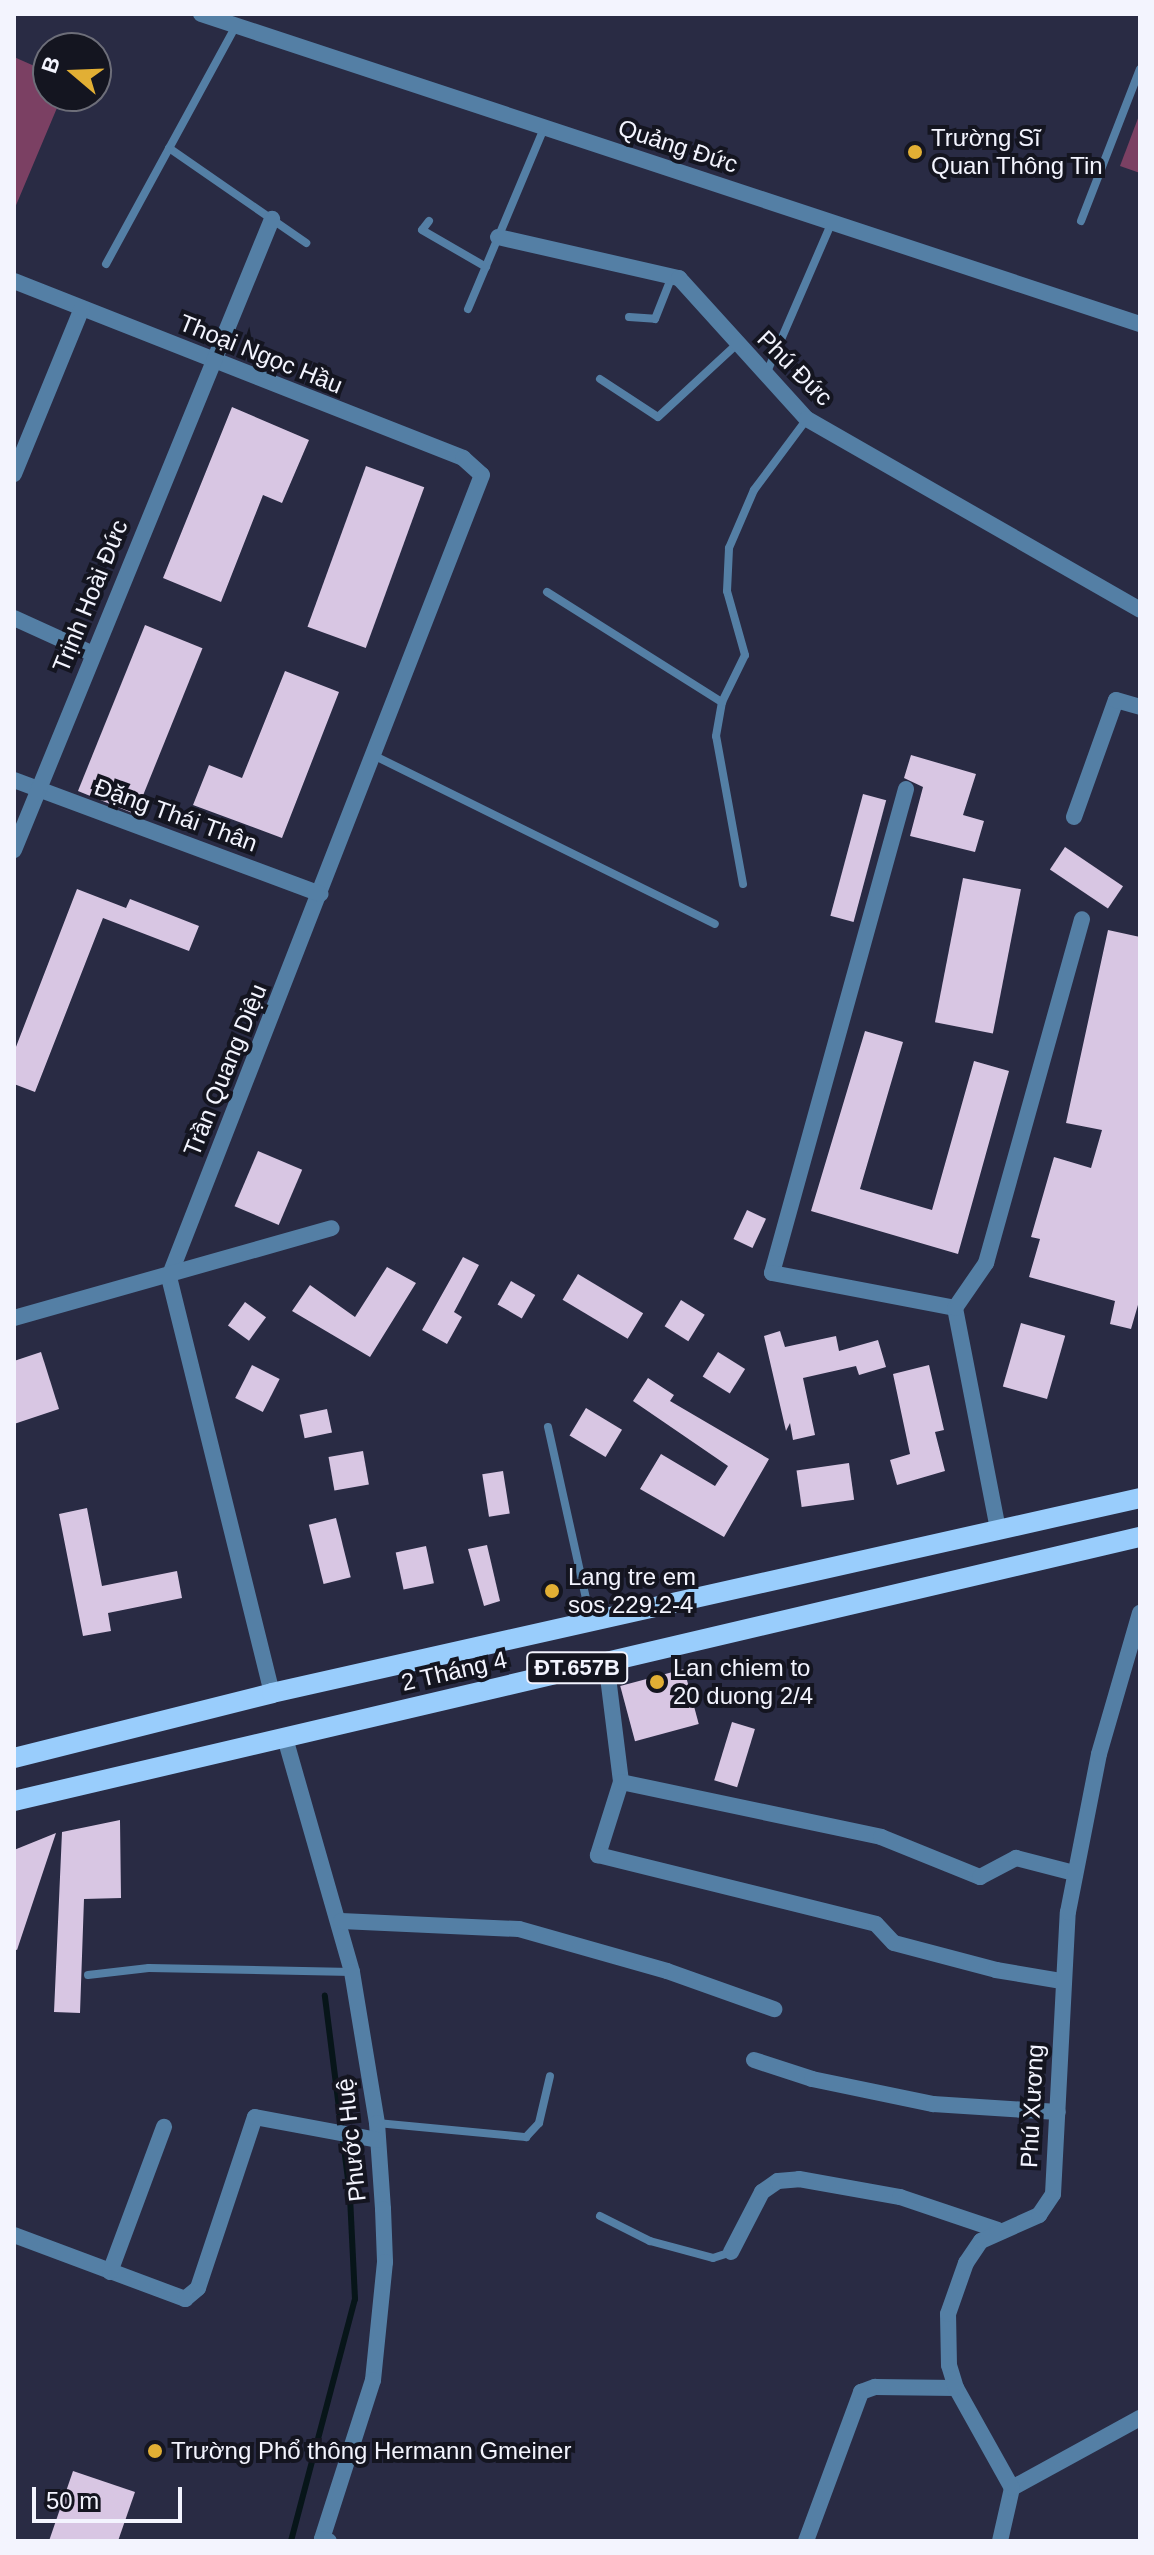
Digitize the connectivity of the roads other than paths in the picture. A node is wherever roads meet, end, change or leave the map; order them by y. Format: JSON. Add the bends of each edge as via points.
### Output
{"nodes":[{"id":1,"x":201,"y":14,"type":"edge"},
{"id":2,"x":236,"y":25,"type":"junction"},
{"id":3,"x":1140,"y":69,"type":"edge"},
{"id":4,"x":544,"y":128,"type":"junction"},
{"id":5,"x":169,"y":148,"type":"junction"},
{"id":6,"x":272,"y":219,"type":"junction"},
{"id":7,"x":429,"y":221,"type":"dead end"},
{"id":8,"x":1081,"y":221,"type":"dead end"},
{"id":9,"x":832,"y":222,"type":"junction"},
{"id":10,"x":498,"y":237,"type":"junction"},
{"id":11,"x":306,"y":243,"type":"dead end"},
{"id":12,"x":106,"y":264,"type":"dead end"},
{"id":13,"x":486,"y":267,"type":"junction"},
{"id":14,"x":672,"y":276,"type":"junction"},
{"id":15,"x":14,"y":281,"type":"edge"},
{"id":16,"x":82,"y":308,"type":"junction"},
{"id":17,"x":468,"y":309,"type":"dead end"},
{"id":18,"x":629,"y":317,"type":"dead end"},
{"id":19,"x":1140,"y":324,"type":"edge"},
{"id":20,"x":737,"y":344,"type":"junction"},
{"id":21,"x":212,"y":361,"type":"junction"},
{"id":22,"x":765,"y":377,"type":"junction"},
{"id":23,"x":600,"y":379,"type":"dead end"},
{"id":24,"x":807,"y":419,"type":"junction"},
{"id":25,"x":19,"y":446,"type":"edge"},
{"id":26,"x":14,"y":474,"type":"edge"},
{"id":27,"x":481,"y":480,"type":"joint"},
{"id":28,"x":547,"y":592,"type":"dead end"},
{"id":29,"x":1140,"y":610,"type":"edge"},
{"id":30,"x":14,"y":618,"type":"edge"},
{"id":31,"x":93,"y":654,"type":"junction"},
{"id":32,"x":722,"y":702,"type":"junction"},
{"id":33,"x":1140,"y":707,"type":"edge"},
{"id":34,"x":375,"y":756,"type":"junction"},
{"id":35,"x":14,"y":780,"type":"edge"},
{"id":36,"x":906,"y":789,"type":"dead end"},
{"id":37,"x":37,"y":790,"type":"junction"},
{"id":38,"x":1074,"y":817,"type":"dead end"},
{"id":39,"x":14,"y":850,"type":"edge"},
{"id":40,"x":743,"y":884,"type":"dead end"},
{"id":41,"x":321,"y":894,"type":"junction"},
{"id":42,"x":1082,"y":919,"type":"dead end"},
{"id":43,"x":715,"y":924,"type":"dead end"},
{"id":44,"x":332,"y":1228,"type":"dead end"},
{"id":45,"x":169,"y":1277,"type":"junction"},
{"id":46,"x":955,"y":1308,"type":"junction"},
{"id":47,"x":14,"y":1318,"type":"edge"},
{"id":48,"x":548,"y":1427,"type":"dead end"},
{"id":49,"x":1140,"y":1498,"type":"edge"},
{"id":50,"x":998,"y":1530,"type":"junction"},
{"id":51,"x":1140,"y":1537,"type":"edge"},
{"id":52,"x":1140,"y":1613,"type":"edge"},
{"id":53,"x":591,"y":1622,"type":"junction"},
{"id":54,"x":606,"y":1661,"type":"junction"},
{"id":55,"x":272,"y":1693,"type":"junction"},
{"id":56,"x":285,"y":1738,"type":"junction"},
{"id":57,"x":14,"y":1758,"type":"edge"},
{"id":58,"x":621,"y":1782,"type":"junction"},
{"id":59,"x":14,"y":1801,"type":"edge"},
{"id":60,"x":1074,"y":1873,"type":"junction"},
{"id":61,"x":341,"y":1921,"type":"junction"},
{"id":62,"x":352,"y":1972,"type":"junction"},
{"id":63,"x":88,"y":1975,"type":"dead end"},
{"id":64,"x":1062,"y":1981,"type":"junction"},
{"id":65,"x":774,"y":2009,"type":"dead end"},
{"id":66,"x":754,"y":2060,"type":"dead end"},
{"id":67,"x":550,"y":2076,"type":"dead end"},
{"id":68,"x":1058,"y":2112,"type":"junction"},
{"id":69,"x":164,"y":2127,"type":"dead end"},
{"id":70,"x":378,"y":2132,"type":"junction"},
{"id":71,"x":600,"y":2216,"type":"dead end"},
{"id":72,"x":998,"y":2230,"type":"junction"},
{"id":73,"x":14,"y":2235,"type":"edge"},
{"id":74,"x":731,"y":2252,"type":"joint"},
{"id":75,"x":110,"y":2272,"type":"junction"},
{"id":76,"x":956,"y":2388,"type":"junction"},
{"id":77,"x":1140,"y":2418,"type":"edge"},
{"id":78,"x":1012,"y":2488,"type":"junction"},
{"id":79,"x":324,"y":2540,"type":"edge"},
{"id":80,"x":806,"y":2541,"type":"edge"},
{"id":81,"x":1000,"y":2541,"type":"edge"}],
"edges":[{"from":1,"to":2,"type":"street","name":"Quảng Đức"},
{"from":2,"to":4,"type":"street","name":"Quảng Đức"},
{"from":2,"to":5,"type":"lane"},
{"from":3,"to":8,"type":"lane"},
{"from":4,"to":9,"type":"street","name":"Quảng Đức"},
{"from":4,"to":10,"type":"lane"},
{"from":5,"to":6,"type":"lane"},
{"from":5,"to":12,"type":"lane"},
{"from":6,"to":11,"type":"lane"},
{"from":6,"to":21,"type":"street","name":"Trịnh Hoài Đức"},
{"from":7,"to":13,"type":"lane","via":[[422,230]]},
{"from":9,"to":19,"type":"street","name":"Quảng Đức"},
{"from":9,"to":22,"type":"lane"},
{"from":10,"to":13,"type":"lane"},
{"from":10,"to":14,"type":"street"},
{"from":13,"to":17,"type":"lane"},
{"from":14,"to":18,"type":"lane","via":[[655,319]]},
{"from":14,"to":20,"type":"street","name":"Phú Đức"},
{"from":15,"to":16,"type":"street","name":"Thoại Ngọc Hầu"},
{"from":16,"to":21,"type":"street","name":"Thoại Ngọc Hầu"},
{"from":16,"to":25,"type":"street"},
{"from":20,"to":22,"type":"street","name":"Phú Đức"},
{"from":20,"to":23,"type":"lane","via":[[658,417]]},
{"from":21,"to":27,"type":"street","name":"Thoại Ngọc Hầu","via":[[463,458],[479,469]]},
{"from":21,"to":31,"type":"street","name":"Trịnh Hoài Đức"},
{"from":22,"to":24,"type":"street","name":"Phú Đức"},
{"from":24,"to":29,"type":"street","name":"Phú Đức"},
{"from":24,"to":32,"type":"lane","via":[[754,490],[732,531],[727,591],[745,655]]},
{"from":25,"to":26,"type":"street"},
{"from":27,"to":34,"type":"street","name":"Trần Quang Diệu"},
{"from":28,"to":32,"type":"lane"},
{"from":30,"to":31,"type":"street"},
{"from":31,"to":37,"type":"street","name":"Trịnh Hoài Đức"},
{"from":32,"to":40,"type":"lane","via":[[716,736],[719,776]]},
{"from":33,"to":38,"type":"street","via":[[1116,700]]},
{"from":34,"to":41,"type":"street","name":"Trần Quang Diệu"},
{"from":34,"to":43,"type":"lane"},
{"from":35,"to":37,"type":"street","name":"Đặng Thái Thân"},
{"from":36,"to":46,"type":"street","via":[[772,1273]]},
{"from":37,"to":39,"type":"street","name":"Trịnh Hoài Đức"},
{"from":37,"to":41,"type":"street","name":"Đặng Thái Thân"},
{"from":41,"to":45,"type":"street","name":"Trần Quang Diệu"},
{"from":42,"to":46,"type":"street","via":[[986,1263]]},
{"from":44,"to":45,"type":"street"},
{"from":45,"to":47,"type":"street"},
{"from":45,"to":55,"type":"street"},
{"from":46,"to":50,"type":"street"},
{"from":48,"to":53,"type":"lane"},
{"from":49,"to":50,"type":"main road","name":"2 Tháng 4","number":"ĐT.657B"},
{"from":50,"to":53,"type":"main road","name":"2 Tháng 4","number":"ĐT.657B"},
{"from":51,"to":54,"type":"main road","name":"2 Tháng 4","number":"ĐT.657B"},
{"from":52,"to":60,"type":"street","name":"Phú Xương","via":[[1099,1754]]},
{"from":53,"to":55,"type":"main road","name":"2 Tháng 4","number":"ĐT.657B"},
{"from":54,"to":56,"type":"main road","name":"2 Tháng 4","number":"ĐT.657B"},
{"from":54,"to":58,"type":"street"},
{"from":55,"to":57,"type":"main road","name":"2 Tháng 4","number":"ĐT.657B"},
{"from":56,"to":59,"type":"main road","name":"2 Tháng 4","number":"ĐT.657B"},
{"from":56,"to":61,"type":"street","name":"Phước Huệ"},
{"from":58,"to":60,"type":"street","via":[[881,1837],[980,1877],[1016,1858]]},
{"from":58,"to":64,"type":"street","via":[[598,1855],[876,1924],[894,1943]]},
{"from":60,"to":64,"type":"street","name":"Phú Xương"},
{"from":61,"to":62,"type":"street","name":"Phước Huệ"},
{"from":61,"to":65,"type":"street","via":[[519,1929],[653,1966]]},
{"from":62,"to":63,"type":"lane","via":[[149,1968]]},
{"from":62,"to":70,"type":"street","name":"Phước Huệ"},
{"from":64,"to":68,"type":"street","name":"Phú Xương"},
{"from":66,"to":68,"type":"street","via":[[812,2079],[933,2104]]},
{"from":67,"to":70,"type":"lane","via":[[539,2123],[526,2137]]},
{"from":68,"to":72,"type":"street","name":"Phú Xương","via":[[1048,2207]]},
{"from":69,"to":75,"type":"street"},
{"from":70,"to":75,"type":"street","via":[[255,2117],[193,2296],[176,2297]]},
{"from":70,"to":79,"type":"street","name":"Phước Huệ","via":[[385,2262],[381,2325],[356,2441]]},
{"from":71,"to":74,"type":"lane","via":[[675,2248],[713,2258]]},
{"from":72,"to":74,"type":"street","via":[[900,2197],[799,2179],[778,2181],[762,2192]]},
{"from":72,"to":76,"type":"street","name":"Phú Xương","via":[[981,2241],[954,2291],[946,2335]]},
{"from":73,"to":75,"type":"street"},
{"from":76,"to":78,"type":"street","name":"Phú Xương"},
{"from":76,"to":80,"type":"street","via":[[875,2387],[861,2392]]},
{"from":77,"to":78,"type":"street"},
{"from":78,"to":81,"type":"street"}]}
